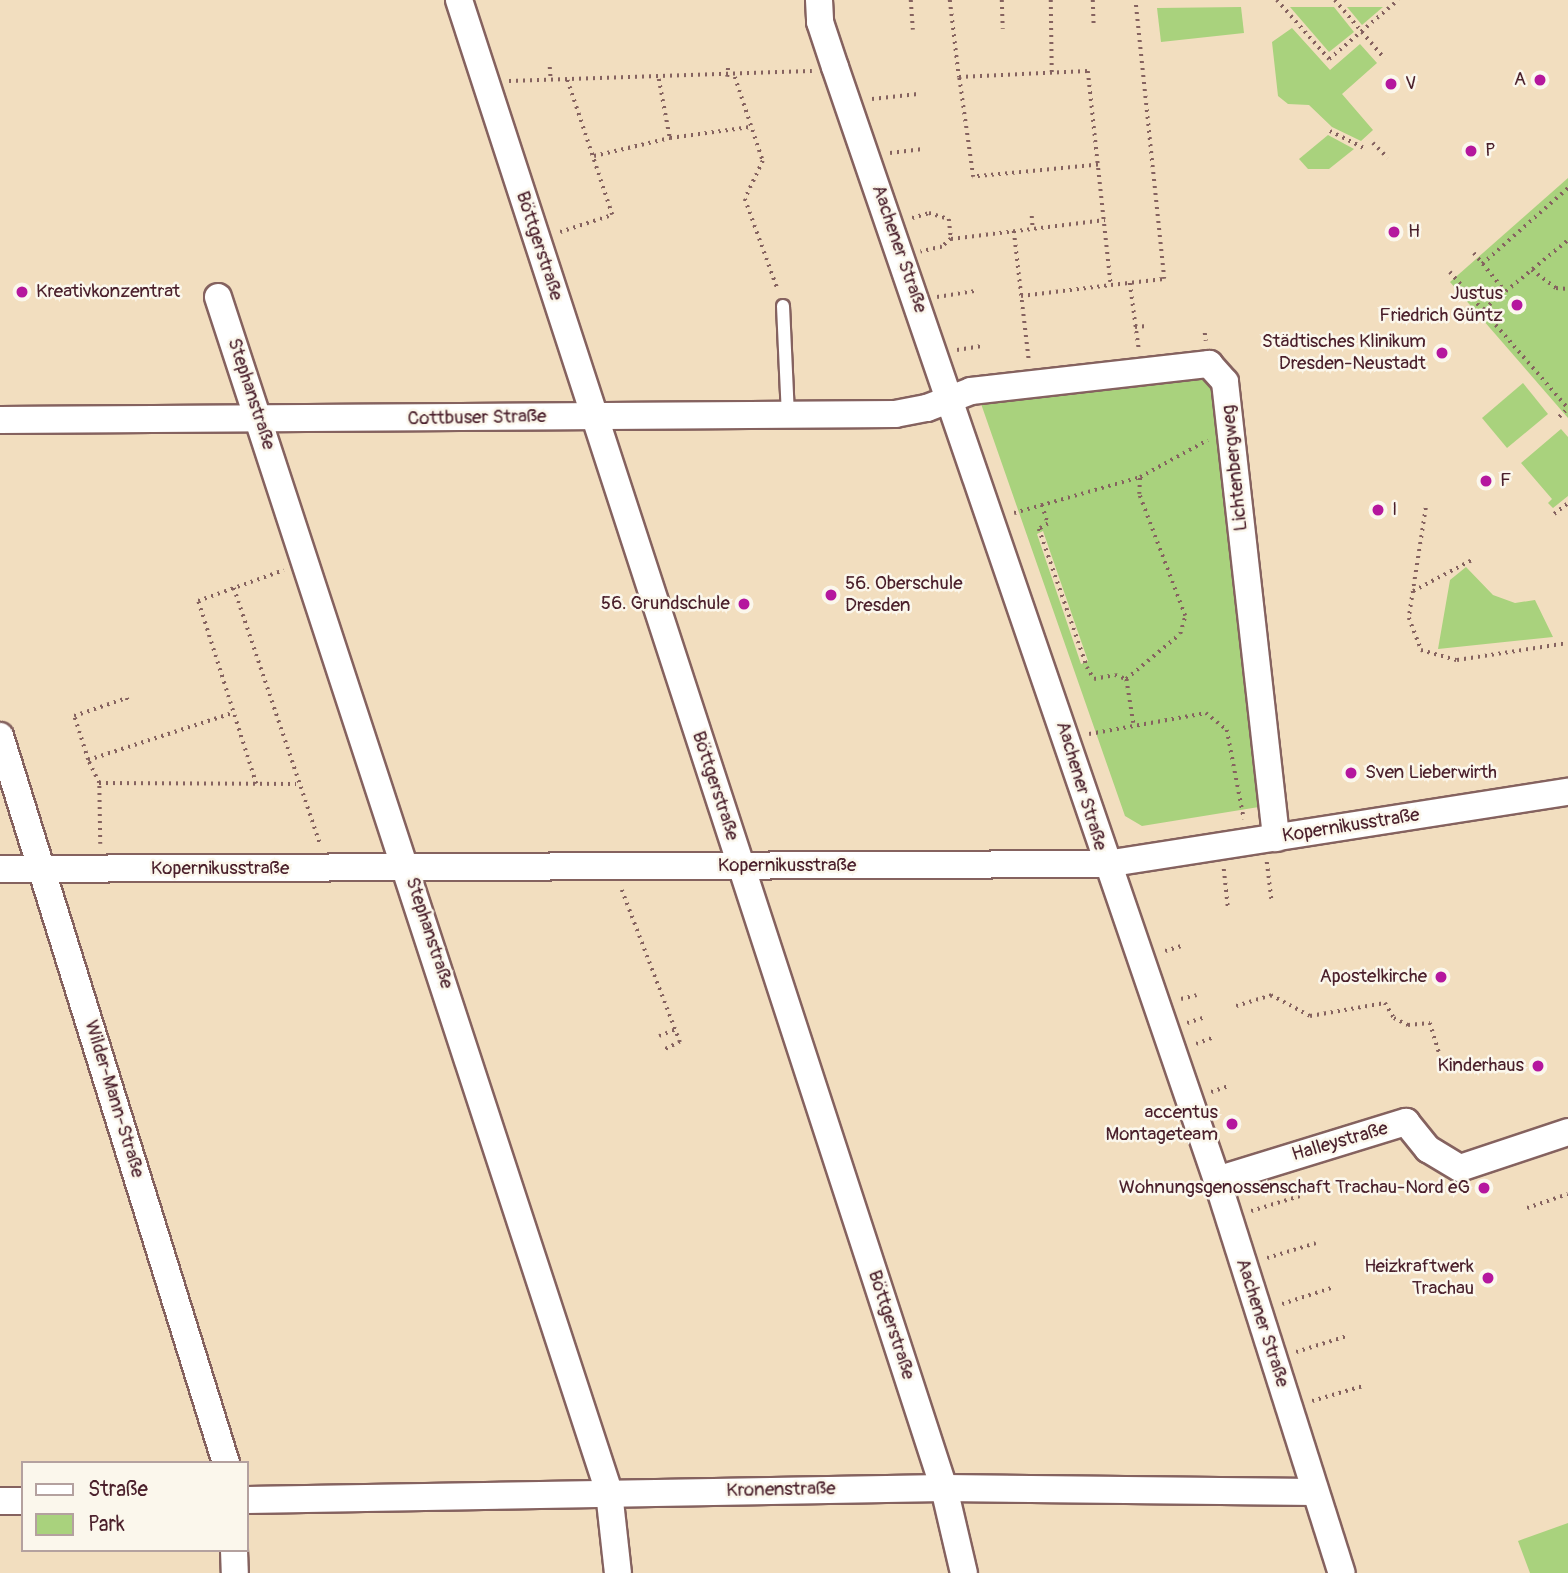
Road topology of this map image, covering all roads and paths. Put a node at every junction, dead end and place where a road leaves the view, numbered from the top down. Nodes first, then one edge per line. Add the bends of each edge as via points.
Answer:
1 (459, 0) edge
2 (819, 0) edge
3 (911, 0) edge
4 (950, 0) edge
5 (1002, 0) edge
6 (1051, 0) edge
7 (1093, 0) edge
8 (1135, 0) edge
9 (1277, 0) edge
10 (1335, 0) edge
11 (1398, 0) edge
12 (1094, 27) dead end
13 (1003, 29) dead end
14 (913, 30) dead end
15 (1361, 33) junction
16 (1385, 59) dead end
17 (728, 66) dead end
18 (550, 67) dead end
19 (835, 67) junction
20 (609, 70) dead end
21 (673, 70) dead end
22 (1052, 74) junction
23 (727, 77) junction
24 (735, 77) junction
25 (959, 77) junction
26 (673, 78) junction
27 (610, 79) junction
28 (659, 79) junction
29 (551, 80) junction
30 (567, 80) junction
31 (1142, 80) junction
32 (1134, 81) dead end
33 (484, 82) junction
34 (918, 94) dead end
35 (846, 101) junction
36 (750, 127) junction
37 (585, 130) junction
38 (1330, 131) dead end
39 (578, 133) dead end
40 (670, 138) junction
41 (1373, 142) dead end
42 (1149, 145) junction
43 (1141, 147) dead end
44 (923, 149) dead end
45 (1366, 149) dead end
46 (866, 155) junction
47 (593, 156) junction
48 (1388, 158) dead end
49 (1098, 165) junction
50 (603, 184) junction
51 (595, 187) dead end
52 (1568, 188) edge
53 (1157, 210) junction
54 (1148, 211) dead end
55 (1032, 216) dead end
56 (1105, 220) junction
57 (891, 224) junction
58 (1034, 229) junction
59 (1014, 231) junction
60 (951, 239) junction
61 (538, 240) junction
62 (1568, 240) edge
63 (1474, 253) dead end
64 (902, 257) junction
65 (1482, 264) junction
66 (1532, 270) junction
67 (1450, 272) dead end
68 (1130, 283) junction
69 (1111, 285) junction
70 (1568, 289) edge
71 (976, 291) dead end
72 (1505, 291) junction
73 (1021, 296) junction
74 (218, 297) dead end
75 (917, 299) junction
76 (783, 306) joint
77 (1483, 310) junction
78 (1473, 318) dead end
79 (1147, 326) dead end
80 (1135, 327) junction
81 (1142, 371) junction
82 (1031, 383) junction
83 (951, 398) junction
84 (1568, 408) edge
85 (788, 415) junction
86 (595, 417) junction
87 (1559, 417) dead end
88 (0, 420) edge
89 (260, 421) junction
90 (1231, 432) junction
91 (1140, 477) junction
92 (1568, 503) edge
93 (1042, 505) junction
94 (1426, 508) dead end
95 (1014, 513) dead end
96 (1554, 514) dead end
97 (1472, 560) dead end
98 (306, 563) junction
99 (234, 588) junction
100 (1413, 591) junction
101 (1568, 643) edge
102 (1126, 679) junction
103 (128, 704) dead end
104 (233, 713) junction
105 (1133, 723) junction
106 (0, 736) edge
107 (1068, 738) junction
108 (88, 760) junction
109 (99, 783) junction
110 (257, 784) junction
111 (296, 784) junction
112 (1568, 792) edge
113 (1263, 840) junction
114 (1221, 846) junction
115 (1106, 863) junction
116 (741, 866) junction
117 (617, 867) junction
118 (0, 869) edge
119 (43, 869) junction
120 (103, 869) junction
121 (327, 869) junction
122 (408, 869) junction
123 (1272, 901) dead end
124 (1228, 908) dead end
125 (1181, 946) dead end
126 (1163, 952) dead end
127 (1197, 995) dead end
128 (1179, 1000) dead end
129 (1236, 1006) dead end
130 (676, 1029) junction
131 (659, 1036) dead end
132 (1212, 1038) dead end
133 (1194, 1045) dead end
134 (664, 1050) dead end
135 (1440, 1055) dead end
136 (1228, 1086) dead end
137 (1209, 1092) dead end
138 (1568, 1132) edge
139 (1217, 1180) junction
140 (1568, 1195) edge
141 (1300, 1196) dead end
142 (1527, 1208) dead end
143 (1249, 1212) dead end
144 (1316, 1243) dead end
145 (1265, 1258) dead end
146 (1331, 1288) dead end
147 (1280, 1304) dead end
148 (1347, 1336) dead end
149 (1296, 1352) dead end
150 (1363, 1386) dead end
151 (1312, 1401) dead end
152 (225, 1461) edge
153 (944, 1488) junction
154 (608, 1492) junction
155 (1315, 1492) junction
156 (248, 1500) edge
157 (21, 1501) edge
158 (0, 1502) edge
159 (234, 1552) edge
160 (235, 1573) edge
161 (618, 1573) edge
162 (964, 1573) edge
163 (1342, 1573) edge

1 - 33 street, Böttgerstraße
2 - 19 street, Aachener Straße via 820,22
3 - 14 path
4 - 25 path
5 - 13 path
6 - 22 path
7 - 12 path
8 - 31 path
9 - 15 path via 1329,59
10 - 15 path
11 - 15 path
15 - 16 path
17 - 23 path
18 - 29 path
19 - 24 path
19 - 35 street, Aachener Straße
20 - 27 path
21 - 26 path
22 - 25 path
22 - 49 path via 1088,71
23 - 24 path
23 - 26 path
24 - 36 path
25 - 49 path via 973,177
26 - 28 path
27 - 28 path
27 - 30 path
28 - 40 path
29 - 30 path
29 - 33 path
30 - 37 path
31 - 32 path
31 - 42 path
33 - 61 street, Böttgerstraße
34 - 35 path
35 - 46 street, Aachener Straße
36 - 40 path
36 - 76 path via 763,161 745,199
37 - 39 path
37 - 47 path
38 - 45 path
40 - 47 path
41 - 48 path
42 - 43 path
42 - 53 path
44 - 46 path
46 - 57 street, Aachener Straße
47 - 50 path
49 - 56 path
50 - 51 path
50 - 61 path via 612,215
52 - 65 path
53 - 54 path
53 - 68 path via 1164,279
55 - 58 path
56 - 58 path
56 - 69 path
57 - 60 path via 929,212 943,213 949,219
57 - 64 street, Aachener Straße
58 - 59 path
59 - 60 path
59 - 73 path
60 - 64 path via 942,247
61 - 86 street, Böttgerstraße
62 - 66 path
63 - 65 path
64 - 75 street, Aachener Straße
65 - 72 path
66 - 70 path via 1556,288
66 - 72 path
67 - 77 path
68 - 69 path
68 - 80 path
69 - 73 path
71 - 75 path
72 - 77 path
73 - 82 path
74 - 89 street, Stephanstraße
75 - 83 street, Aachener Straße
76 - 85 lane
77 - 78 path
77 - 84 path
79 - 80 path
80 - 81 path
81 - 82 street, Lichtenbergweg
81 - 90 street, Lichtenbergweg via 1209,364 1225,382
82 - 83 street, Lichtenbergweg
83 - 85 street, Cottbuser Straße via 895,414
83 - 107 street, Aachener Straße
84 - 87 path
85 - 86 street, Cottbuser Straße
86 - 89 street, Cottbuser Straße
86 - 116 street, Böttgerstraße
88 - 89 street, Cottbuser Straße
89 - 98 street, Stephanstraße
90 - 91 path
90 - 113 street, Lichtenbergweg
91 - 93 path
91 - 102 path via 1139,494 1185,616 1180,634
92 - 96 path
93 - 95 path
93 - 102 path via 1048,524 1039,529 1083,659 1094,679 1115,675
94 - 100 path
97 - 100 path
98 - 99 path
98 - 122 street, Stephanstraße
99 - 104 path via 198,601
99 - 111 path
100 - 101 path via 1409,618 1420,650 1457,660
102 - 105 path
103 - 108 path via 127,698 74,716
104 - 108 path
104 - 110 path
105 - 107 path
105 - 113 path via 1206,713 1227,730
106 - 119 street, Wilder-Mann-Straße
107 - 115 street, Aachener Straße
108 - 109 path
109 - 110 path
109 - 120 path
110 - 111 path
111 - 121 path via 309,803
112 - 113 street, Kopernikusstraße
113 - 114 street, Kopernikusstraße
113 - 123 path
114 - 115 street, Kopernikusstraße
114 - 124 path
115 - 116 street, Kopernikusstraße
115 - 139 street, Aachener Straße
116 - 117 street, Kopernikusstraße
116 - 153 street, Böttgerstraße
117 - 122 street, Kopernikusstraße
117 - 130 path via 623,895 645,940
118 - 119 street, Kopernikusstraße
119 - 120 street, Kopernikusstraße
119 - 152 street, Wilder-Mann-Straße
120 - 121 street, Kopernikusstraße
121 - 122 street, Kopernikusstraße
122 - 154 street, Stephanstraße
125 - 126 path
127 - 128 path
129 - 135 path via 1271,995 1310,1016 1385,1003 1394,1017 1408,1024 1430,1023
130 - 131 path
130 - 134 path via 680,1042
132 - 133 path
136 - 137 path
138 - 139 street, Halleystraße via 1460,1168 1429,1149 1406,1122
139 - 155 street, Aachener Straße
140 - 142 path
141 - 143 path
144 - 145 path
146 - 147 path
148 - 149 path
150 - 151 path
153 - 154 street, Kronenstraße
153 - 155 street, Kronenstraße
153 - 162 street, Böttgerstraße
154 - 156 street, Kronenstraße
154 - 161 street, Stephanstraße
155 - 163 street, Aachener Straße
157 - 158 street
159 - 160 street

